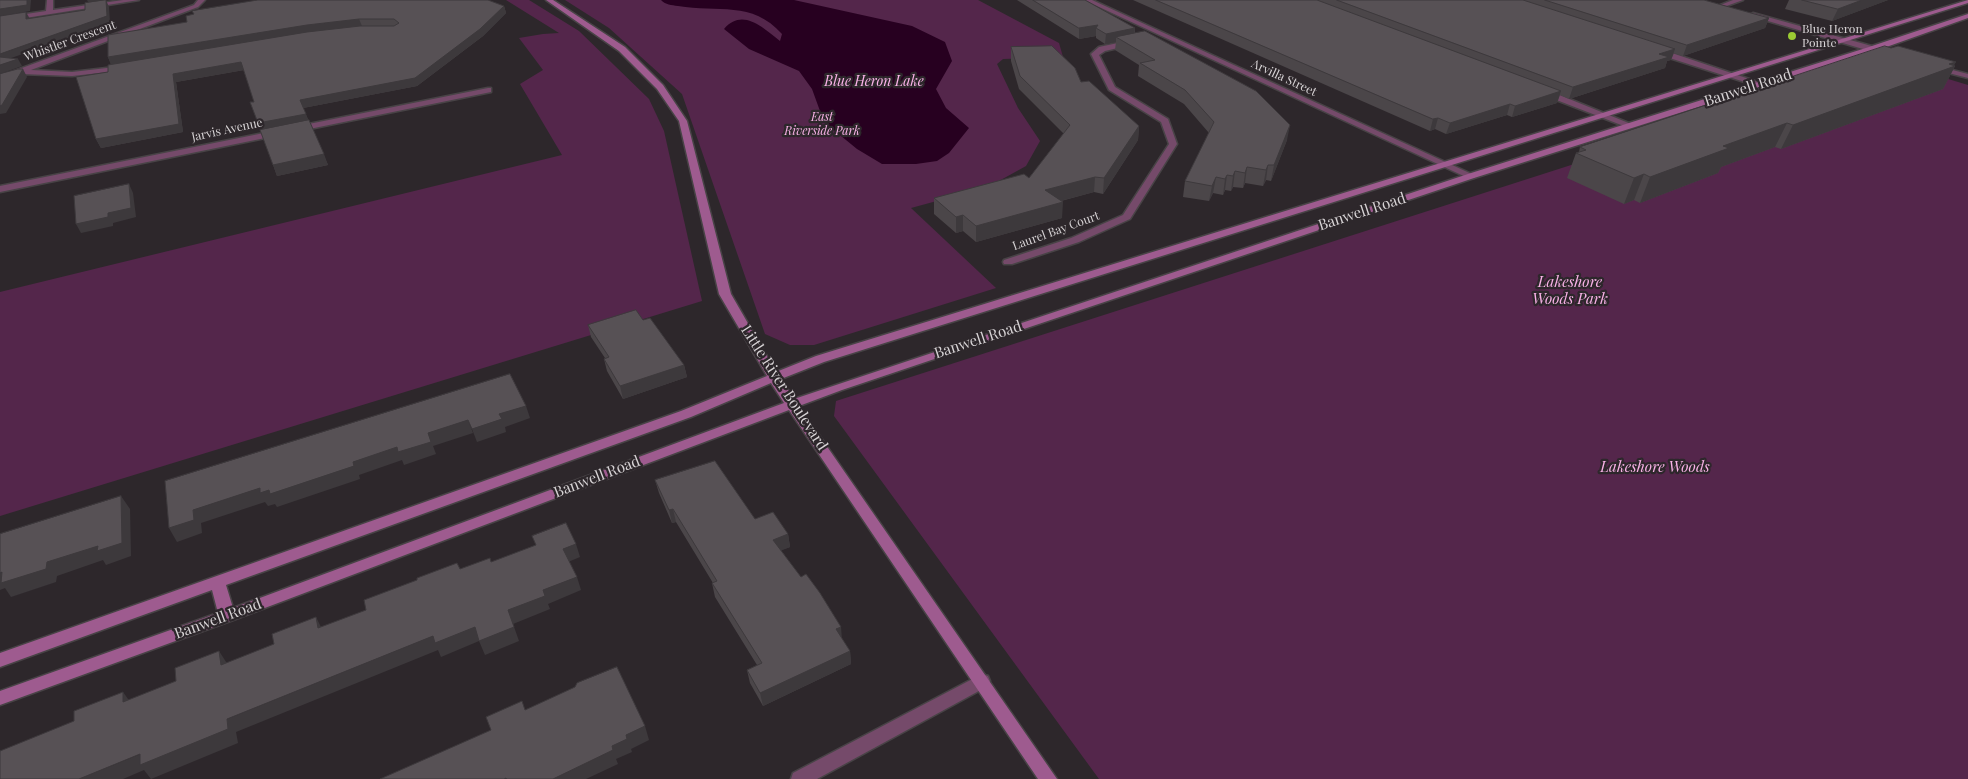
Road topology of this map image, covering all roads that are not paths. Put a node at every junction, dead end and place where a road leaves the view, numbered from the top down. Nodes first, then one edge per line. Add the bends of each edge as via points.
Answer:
1 (50, 0) edge
2 (136, 0) edge
3 (202, 0) edge
4 (549, 0) edge
5 (1087, 0) edge
6 (1740, 0) edge
7 (1968, 1) edge
8 (1740, 11) edge
9 (49, 13) junction
10 (1750, 14) edge
11 (1968, 16) edge
12 (0, 20) edge
13 (1164, 35) junction
14 (1844, 41) junction
15 (1650, 48) edge
16 (1872, 49) junction
17 (1891, 54) edge
18 (1925, 64) edge
19 (137, 66) edge
20 (20, 71) junction
21 (1731, 74) junction
22 (1968, 76) edge
23 (0, 79) edge
24 (1760, 84) junction
25 (1535, 89) edge
26 (488, 90) dead end
27 (1602, 114) junction
28 (1632, 126) junction
29 (1444, 164) junction
30 (1471, 176) junction
31 (0, 189) edge
32 (1008, 262) dead end
33 (774, 377) junction
34 (792, 404) junction
35 (218, 583) junction
36 (226, 616) junction
37 (0, 660) edge
38 (982, 681) junction
39 (0, 698) edge
40 (800, 779) edge
41 (1048, 779) edge

1 - 9 street
2 - 9 street
3 - 20 street, Whistler Crescent via 196,6
4 - 33 main road, Little River Boulevard via 622,49 660,87 683,122 725,294
5 - 13 street, Arvilla Street
6 - 8 street via 1718,5
7 - 14 main road, Banwell Road
9 - 12 street
10 - 14 street
11 - 16 main road, Banwell Road
13 - 29 street, Arvilla Street
13 - 32 street, Laurel Bay Court via 1102,49 1094,54 1112,88 1165,121 1173,144 1127,217 1075,240
14 - 16 street
14 - 21 main road, Banwell Road
15 - 21 street
16 - 17 street
16 - 24 main road, Banwell Road
18 - 22 street
19 - 20 street via 75,75 39,75
20 - 23 street, Whistler Crescent
21 - 24 street
21 - 27 main road, Banwell Road
24 - 28 main road, Banwell Road
25 - 27 street
26 - 31 street, Jarvis Avenue
27 - 28 street
27 - 29 main road, Banwell Road
28 - 30 main road, Banwell Road
29 - 30 street, Arvilla Street
29 - 33 main road, Banwell Road
30 - 34 main road, Banwell Road
33 - 34 main road, Little River Boulevard
33 - 35 main road, Banwell Road via 677,417
34 - 36 main road, Banwell Road
34 - 38 main road, Little River Boulevard
35 - 36 main road
35 - 37 main road, Banwell Road
36 - 39 main road, Banwell Road
38 - 40 street
38 - 41 main road, Little River Boulevard

